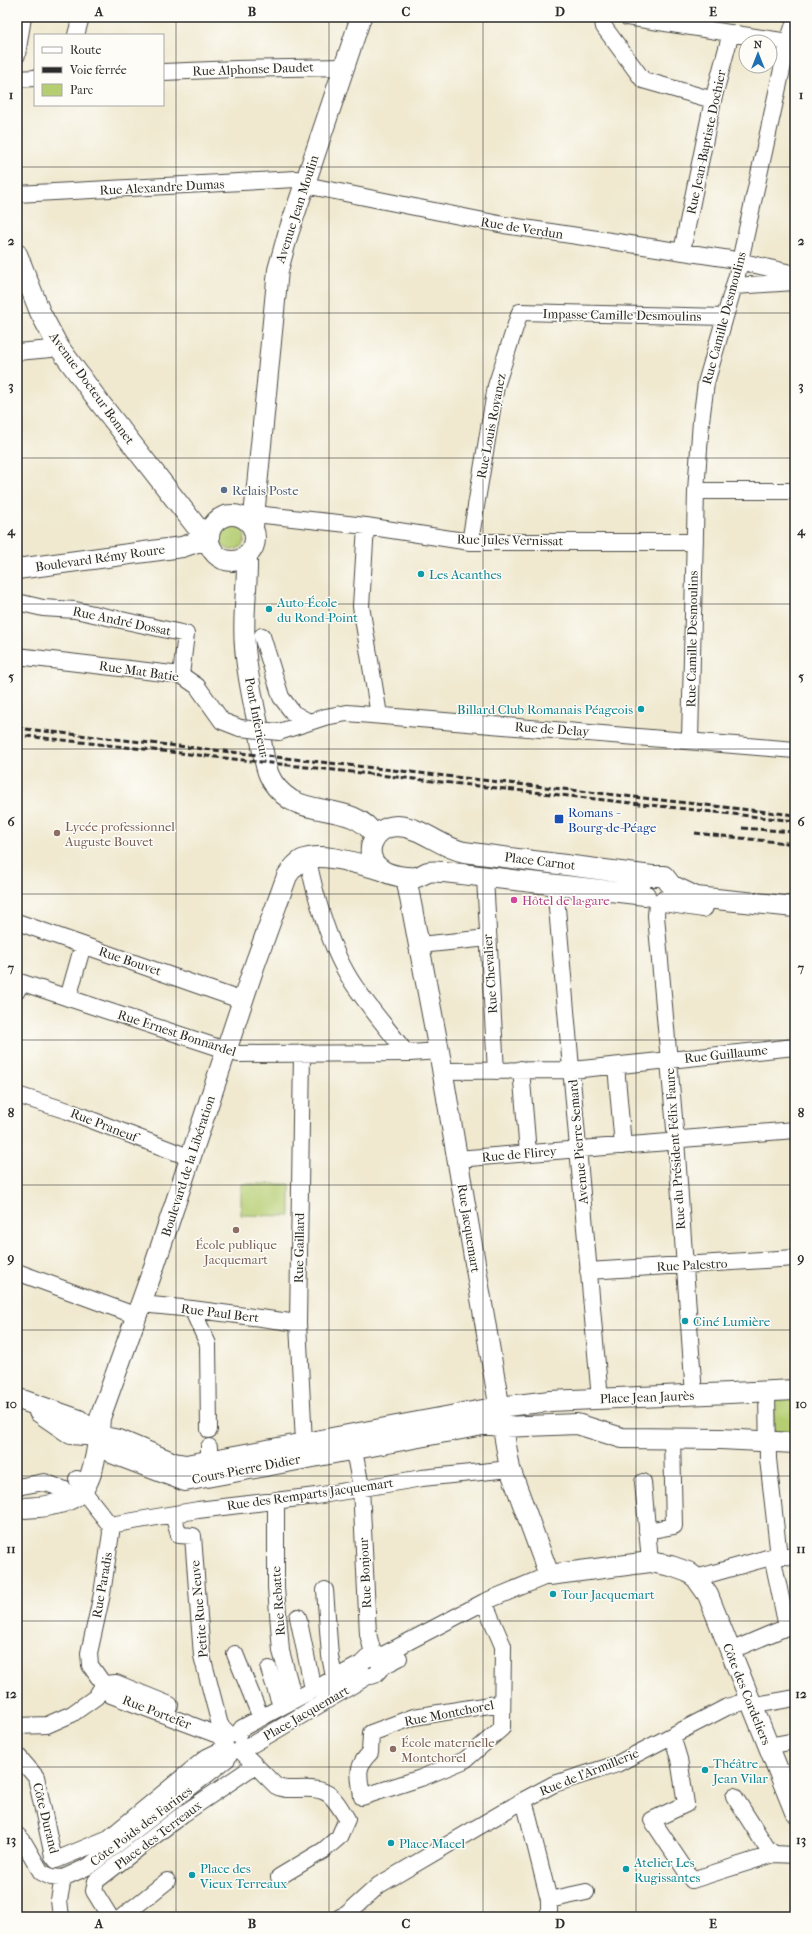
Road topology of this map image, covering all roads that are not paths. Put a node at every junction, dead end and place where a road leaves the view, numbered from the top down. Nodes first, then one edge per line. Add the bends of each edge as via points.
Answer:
1 (23, 17) edge
2 (81, 17) edge
3 (361, 17) edge
4 (602, 17) edge
5 (628, 17) edge
6 (795, 21) edge
7 (731, 33) junction
8 (76, 34) edge
9 (788, 42) junction
10 (17, 55) edge
11 (344, 67) junction
12 (789, 67) edge
13 (164, 72) edge
14 (34, 78) edge
15 (17, 79) edge
16 (713, 100) junction
17 (305, 183) junction
18 (17, 194) edge
19 (682, 251) junction
20 (17, 254) edge
21 (740, 261) junction
22 (795, 274) edge
23 (795, 282) edge
24 (734, 286) junction
25 (520, 312) joint
26 (725, 317) junction
27 (58, 346) junction
28 (17, 352) edge
29 (696, 491) junction
30 (795, 491) edge
31 (185, 512) junction
32 (251, 515) junction
33 (366, 526) junction
34 (470, 542) junction
35 (695, 542) junction
36 (221, 544) junction
37 (177, 547) junction
38 (17, 569) edge
39 (17, 602) edge
40 (262, 636) dead end
41 (17, 656) edge
42 (181, 675) junction
43 (380, 715) junction
44 (309, 722) junction
45 (690, 740) junction
46 (795, 750) edge
47 (378, 837) junction
48 (431, 839) junction
49 (308, 859) junction
50 (337, 859) junction
51 (382, 870) junction
52 (428, 872) junction
53 (406, 877) junction
54 (485, 878) junction
55 (555, 885) junction
56 (659, 890) junction
57 (795, 907) edge
58 (795, 915) edge
59 (17, 922) edge
60 (488, 938) junction
61 (83, 945) junction
62 (420, 945) junction
63 (18, 987) edge
64 (68, 998) junction
65 (243, 1001) junction
66 (795, 1047) edge
67 (226, 1051) junction
68 (439, 1051) junction
69 (302, 1053) junction
70 (410, 1053) junction
71 (668, 1061) junction
72 (616, 1066) junction
73 (521, 1069) junction
74 (572, 1070) junction
75 (496, 1071) junction
76 (442, 1072) junction
77 (17, 1095) edge
78 (795, 1130) edge
79 (676, 1140) junction
80 (623, 1146) junction
81 (578, 1149) junction
82 (528, 1153) junction
83 (191, 1158) junction
84 (457, 1159) junction
85 (795, 1258) edge
86 (684, 1266) junction
87 (588, 1271) junction
88 (17, 1272) edge
89 (192, 1309) junction
90 (139, 1310) junction
91 (298, 1323) junction
92 (795, 1390) edge
93 (767, 1391) junction
94 (694, 1395) junction
95 (20, 1398) edge
96 (600, 1399) junction
97 (499, 1407) junction
98 (502, 1427) junction
99 (208, 1430) dead end
100 (99, 1436) junction
101 (672, 1438) junction
102 (304, 1443) junction
103 (795, 1443) edge
104 (351, 1449) junction
105 (768, 1450) junction
106 (510, 1469) junction
107 (643, 1482) dead end
108 (75, 1486) junction
109 (17, 1487) edge
110 (361, 1487) junction
111 (276, 1500) junction
112 (22, 1508) edge
113 (173, 1515) junction
114 (110, 1525) junction
115 (647, 1531) junction
116 (778, 1555) junction
117 (795, 1556) edge
118 (650, 1562) junction
119 (549, 1575) junction
120 (696, 1578) junction
121 (325, 1590) dead end
122 (484, 1602) junction
123 (298, 1617) dead end
124 (730, 1651) junction
125 (235, 1654) dead end
126 (372, 1665) junction
127 (269, 1669) dead end
128 (334, 1677) junction
129 (104, 1684) junction
130 (313, 1689) junction
131 (795, 1698) edge
132 (750, 1700) junction
133 (288, 1703) junction
134 (502, 1703) junction
135 (261, 1718) junction
136 (17, 1726) edge
137 (672, 1736) junction
138 (230, 1741) junction
139 (795, 1741) edge
140 (768, 1746) junction
141 (17, 1755) edge
142 (254, 1766) junction
143 (734, 1796) dead end
144 (525, 1802) junction
145 (795, 1812) edge
146 (17, 1835) edge
147 (774, 1854) junction
148 (795, 1855) edge
149 (279, 1877) dead end
150 (63, 1878) junction
151 (167, 1881) dead end
152 (586, 1892) dead end
153 (549, 1900) junction
154 (61, 1917) edge
155 (110, 1917) edge
156 (122, 1917) edge
157 (340, 1917) edge
158 (549, 1917) edge

1 - 10 street
2 - 8 street
3 - 11 main road, Avenue Jean Moulin
4 - 16 street via 604,27 643,80
5 - 7 street
6 - 9 street, Rue Camille Desmoulins
7 - 9 street
7 - 16 street, Rue Jean-Baptiste Dochier
9 - 12 street, Rue Camille Desmoulins
11 - 13 street, Rue Alphonse Daudet
11 - 17 main road, Avenue Jean Moulin
12 - 21 street, Rue Camille Desmoulins
14 - 15 street
16 - 19 street, Rue Jean-Baptiste Dochier
17 - 18 street, Rue Alexandre Dumas via 296,179
17 - 19 street, Rue de Verdun via 504,226
17 - 32 main road, Avenue Jean Moulin via 277,278
19 - 21 street, Rue de Verdun
20 - 27 main road, Avenue Docteur Bonnet via 40,312
21 - 22 street, Rue de Verdun
21 - 24 street, Rue Camille Desmoulins
23 - 24 street
24 - 26 street, Rue Camille Desmoulins
25 - 26 street, Impasse Camille Desmoulins
25 - 34 street, Rue Louis Royanez via 496,386
26 - 29 street, Rue Camille Desmoulins via 706,383
27 - 28 street
27 - 31 main road, Avenue Docteur Bonnet
29 - 30 street
29 - 35 street, Rue Camille Desmoulins
31 - 36 main road via 198,519
31 - 37 main road via 183,530
32 - 33 street, Rue Jules Vernissat
32 - 36 main road via 228,515
32 - 36 main road, Avenue Jean Moulin via 255,542
33 - 34 street, Rue Jules Vernissat
33 - 43 street via 361,606
34 - 35 street, Rue Jules Vernissat
35 - 45 street, Rue Camille Desmoulins
36 - 37 main road, Boulevard Rémy Roure
36 - 47 main road, Pont Inferieur via 248,569 244,598 244,646 252,698 269,775 282,793 301,804 376,815
37 - 38 main road, Boulevard Rémy Roure
39 - 42 street, Rue André Dossat via 43,608 75,610 186,634
40 - 44 street via 282,697 293,713
41 - 42 street, Rue Mat Batie
42 - 44 street, Rue Mat Batie, bridge via 197,686 222,721 240,728 279,732
43 - 44 street, Rue de Delay via 346,713
43 - 45 street, Rue de Delay
45 - 46 street, Rue de Delay
47 - 48 main road, Place Carnot via 415,829
47 - 50 main road
47 - 51 main road via 371,856
48 - 52 main road via 436,856
48 - 56 main road, Place Carnot via 453,850
49 - 50 main road
49 - 65 main road, Boulevard de la Libération via 295,865 287,876
49 - 70 street via 321,913 343,966 354,985 403,1049
50 - 51 main road, Place Carnot
51 - 53 main road, Place Carnot
52 - 53 main road, Place Carnot via 419,877
52 - 54 main road, Place Carnot
53 - 62 main road, Rue Jacquemart
54 - 55 main road, Place Carnot
54 - 60 street, Rue Chevalier
55 - 56 main road, Place Carnot
55 - 74 street, Avenue Pierre Semard
56 - 57 main road via 696,897
56 - 58 main road
56 - 71 street, Rue du Président Félix Faure via 656,916
59 - 61 street, Rue Bouvet
60 - 62 street
60 - 75 street, Rue Chevalier
61 - 64 street
61 - 65 street, Rue Bouvet
62 - 68 main road, Rue Jacquemart
63 - 64 street, Rue Ernest Bonnardel
64 - 67 street, Rue Ernest Bonnardel
65 - 67 main road, Boulevard de la Libération
66 - 71 street, Rue Guillaume
67 - 69 street, Rue Ernest Bonnardel via 238,1054
67 - 83 main road, Boulevard de la Libération
68 - 70 street, Rue Ernest Bonnardel
68 - 76 main road, Rue Jacquemart
69 - 70 street, Rue Ernest Bonnardel
69 - 91 street, Rue Gaillard
71 - 72 street, Rue Guillaume
71 - 79 street, Rue du Président Félix Faure
72 - 74 street, Rue Guillaume
72 - 80 street
73 - 74 street, Rue Guillaume
73 - 75 street, Rue Guillaume
73 - 82 street
74 - 81 street, Avenue Pierre Semard
75 - 76 street, Rue Guillaume
76 - 84 main road, Rue Jacquemart
77 - 83 street, Rue Praneuf via 68,1111
78 - 79 street, Rue de Flirey
79 - 80 street, Rue de Flirey
79 - 86 street, Rue du Président Félix Faure
80 - 81 street, Rue de Flirey
81 - 82 street, Rue de Flirey
81 - 87 street, Avenue Pierre Semard
82 - 84 street, Rue de Flirey
83 - 90 main road, Boulevard de la Libération
84 - 97 main road, Rue Jacquemart
85 - 86 street, Rue Palestro
86 - 87 street, Rue Palestro
86 - 94 street, Rue du Président Félix Faure
87 - 96 street, Avenue Pierre Semard
88 - 90 street, Rue Paul Bert
89 - 90 street, Rue Paul Bert
89 - 91 street, Rue Paul Bert
89 - 99 street via 208,1344
90 - 100 main road, Boulevard de la Libération via 100,1418
91 - 102 street, Rue Gaillard
92 - 93 main road, Place Jean Jaurès
93 - 94 main road, Place Jean Jaurès
93 - 105 street
94 - 96 main road, Place Jean Jaurès
95 - 100 main road via 79,1420
96 - 97 main road, Place Jean Jaurès
97 - 98 main road, Rue Jacquemart
97 - 102 main road, Cours Pierre Didier
98 - 101 main road via 577,1424 622,1438
98 - 104 main road, Cours Pierre Didier via 488,1424
98 - 106 main road, Rue Jacquemart
100 - 102 main road, Cours Pierre Didier via 119,1440 174,1463 186,1465 209,1454
100 - 104 main road, Cours Pierre Didier via 114,1454 185,1481
100 - 108 main road
101 - 105 main road
101 - 115 street via 674,1526
103 - 105 main road
104 - 110 street, Rue Bonjour
105 - 116 street
106 - 110 street, Rue des Remparts Jacquemart
106 - 119 main road, Rue Jacquemart
107 - 115 street
108 - 109 street via 44,1482
108 - 112 main road
108 - 114 street
110 - 111 street, Rue des Remparts Jacquemart via 316,1496
110 - 126 street, Rue Bonjour via 368,1634
111 - 113 street, Rue des Remparts Jacquemart
111 - 133 street, Rue Rebatte via 276,1588
113 - 114 street, Rue des Remparts Jacquemart
113 - 138 street, Petite Rue Neuve via 179,1535 193,1536 202,1656
114 - 129 street, Rue Paradis via 102,1594 89,1653 90,1665
115 - 118 street
116 - 117 street
116 - 120 street
116 - 124 street via 774,1565 787,1627
118 - 119 main road
118 - 120 main road via 680,1568
119 - 122 street, Place Jacquemart
120 - 124 main road, Côte des Cordeliers via 708,1595
121 - 128 street
122 - 126 street, Place Jacquemart via 479,1613
122 - 134 street via 502,1646
123 - 130 street
124 - 132 main road, Côte des Cordeliers
125 - 135 street
126 - 128 street, Place Jacquemart
126 - 138 street, Place Jacquemart via 253,1744
127 - 133 street
128 - 130 street, Place Jacquemart
129 - 136 street via 96,1697 72,1714 47,1725
129 - 138 street, Rue Portefer via 116,1683
130 - 133 street, Place Jacquemart
131 - 132 street via 756,1705
132 - 137 street, Rue de l'Armillerie via 726,1707
132 - 140 main road, Côte des Cordeliers
133 - 135 street, Place Jacquemart
134 - 134 street, Rue Montchorel via 414,1717 371,1733 370,1753 359,1768 362,1798 465,1760 502,1728
135 - 138 street, Place Jacquemart via 242,1728
137 - 144 street, Rue de l'Armillerie via 617,1764 554,1784
137 - 147 street via 679,1759 686,1804 652,1820 692,1880
138 - 141 street, Côte Durand via 109,1838 56,1860 36,1777
138 - 142 street
138 - 150 street, Côte Poids des Farines via 227,1759 90,1866
139 - 140 street
140 - 145 main road, Côte des Cordeliers
142 - 149 street via 283,1789 323,1790 334,1799 347,1819 339,1837 324,1850
142 - 155 street, Place des Terreaux via 183,1814 96,1882 94,1891
143 - 147 street via 767,1848
144 - 153 street
144 - 157 street, Rue de l'Armillerie via 380,1885 347,1914
146 - 150 street via 42,1872 51,1877
147 - 148 street
150 - 154 street via 59,1900
151 - 156 street
152 - 153 street
153 - 158 street

